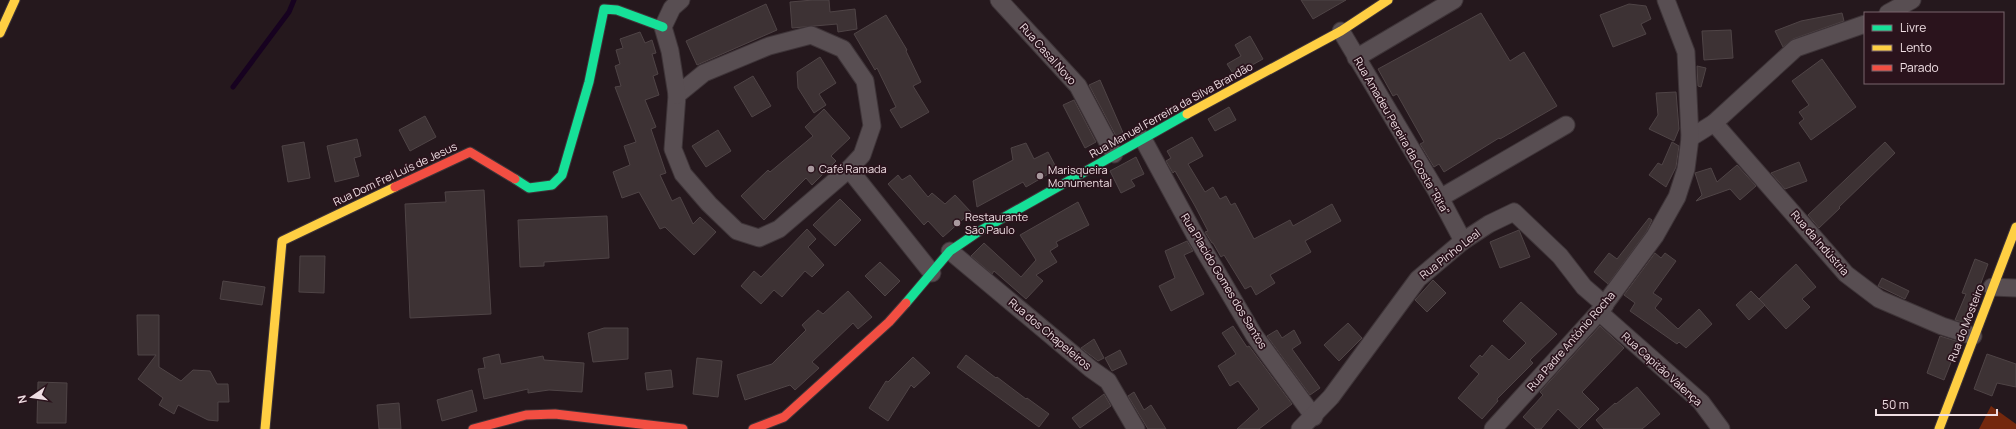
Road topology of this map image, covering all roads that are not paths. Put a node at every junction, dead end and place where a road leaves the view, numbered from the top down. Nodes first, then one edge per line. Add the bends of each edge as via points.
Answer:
1 (15, 0) edge
2 (681, 0) edge
3 (999, 0) edge
4 (1388, 0) edge
5 (1454, 0) edge
6 (1666, 0) edge
7 (1912, 0) edge
8 (1890, 12) edge
9 (1864, 24) edge
10 (663, 27) junction
11 (1341, 31) junction
12 (0, 33) edge
13 (1356, 58) junction
14 (677, 95) junction
15 (1714, 123) junction
16 (1566, 125) dead end
17 (1690, 138) junction
18 (1143, 139) junction
19 (1114, 154) junction
20 (849, 169) junction
21 (1440, 198) junction
22 (2016, 227) edge
23 (1463, 242) junction
24 (950, 251) junction
25 (932, 273) junction
26 (1992, 287) junction
27 (2016, 288) edge
28 (1602, 309) junction
29 (1973, 336) junction
30 (1314, 417) junction
31 (265, 429) edge
32 (472, 429) edge
33 (683, 429) edge
34 (753, 429) edge
35 (1136, 429) edge
36 (1300, 429) edge
37 (1493, 429) edge
38 (1722, 429) edge
39 (1939, 429) edge

1 - 12 main road
2 - 10 street via 672,8
3 - 19 street, Rua Casal Novo via 1078,86
4 - 11 main road, Rua Manuel Ferreira da Silva Brandão
5 - 13 street
6 - 17 street, Rua Padre António Rocha via 1686,52
7 - 8 street
9 - 15 street via 1796,48
10 - 14 street via 670,51
10 - 31 main road, Rua Dom Frei Luís de Jesus via 617,10 604,9 589,82 562,175 552,185 529,188 470,152 282,240
11 - 13 street, Rua Amadeu Pereira da Costa "Rita"
11 - 18 main road, Rua Manuel Ferreira da Silva Brandão
13 - 21 street, Rua Amadeu Pereira da Costa "Rita"
14 - 20 street via 673,149 683,174 737,231 758,238 779,229
14 - 20 street via 704,73 769,46 811,35 843,49 865,81 872,126 862,155
15 - 17 street
15 - 29 street, Rua da Indústria via 1846,274 1879,299 1942,326
16 - 21 street
17 - 28 street, Rua Padre António Rocha via 1686,169 1677,197 1655,236
18 - 19 main road, Rua Manuel Ferreira da Silva Brandão
18 - 30 street, Rua Placido Gomes dos Santos via 1254,336
19 - 24 main road, Rua Manuel Ferreira da Silva Brandão via 978,232
20 - 25 street
21 - 23 street, Rua Amadeu Pereira da Costa "Rita"
22 - 26 main road, Rua do Mosteiro
23 - 28 street, Rua Pinho Leal via 1489,224 1514,212 1560,256
23 - 30 street, Rua Pinho Leal via 1418,279
24 - 25 main road, Rua Manuel Ferreira da Silva Brandão
24 - 35 street, Rua dos Chapeleiros via 1090,369 1108,381
25 - 34 main road, Rua Manuel Ferreira da Silva Brandão via 889,322 784,417
26 - 27 street
26 - 29 main road, Rua do Mosteiro
28 - 37 street, Rua Padre António Rocha
28 - 38 street, Rua Capitão Valença via 1701,402
29 - 39 main road, Rua do Mosteiro
30 - 36 street, Rua Pinho Leal
32 - 33 main road via 526,415 555,414

